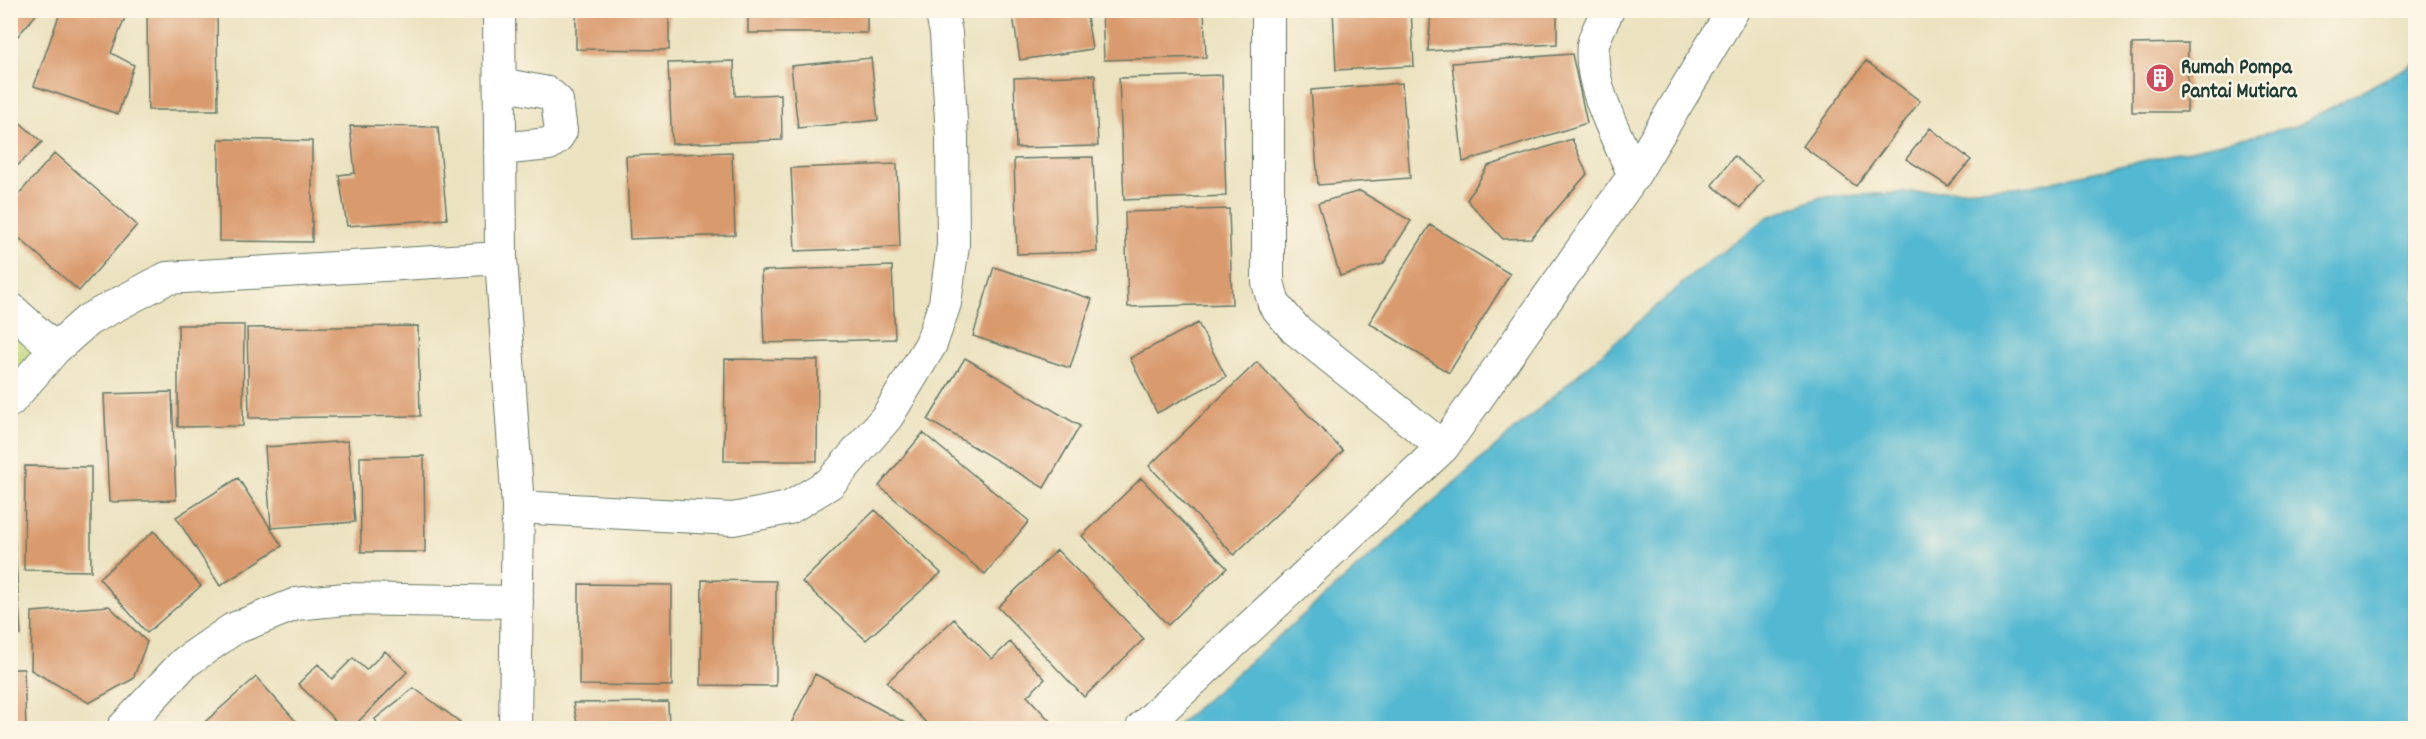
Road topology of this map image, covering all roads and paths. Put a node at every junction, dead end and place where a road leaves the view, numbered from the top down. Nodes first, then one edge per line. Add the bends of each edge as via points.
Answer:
1 (500, 10) edge
2 (941, 10) edge
3 (1268, 10) edge
4 (1608, 10) edge
5 (1732, 10) edge
6 (500, 84) junction
7 (500, 149) junction
8 (1634, 175) junction
9 (501, 258) junction
10 (10, 308) edge
11 (55, 349) junction
12 (10, 401) edge
13 (1443, 447) junction
14 (518, 507) junction
15 (517, 602) junction
16 (123, 729) edge
17 (516, 729) edge
18 (1142, 729) edge

1 - 6 street
2 - 14 street via 952,137 951,257 945,303 930,344 886,417 830,483 789,508 733,519
3 - 13 street via 1268,282 1274,304 1295,329
4 - 8 street via 1593,45 1595,78
5 - 8 street
6 - 7 street
6 - 7 street via 548,93 557,100 561,131 549,144
7 - 9 street
8 - 13 street
9 - 11 street via 167,278 88,320
9 - 14 street
10 - 11 street
11 - 12 street
13 - 18 street
14 - 15 street
15 - 16 street via 345,599 296,604 233,629 184,663
15 - 17 street

